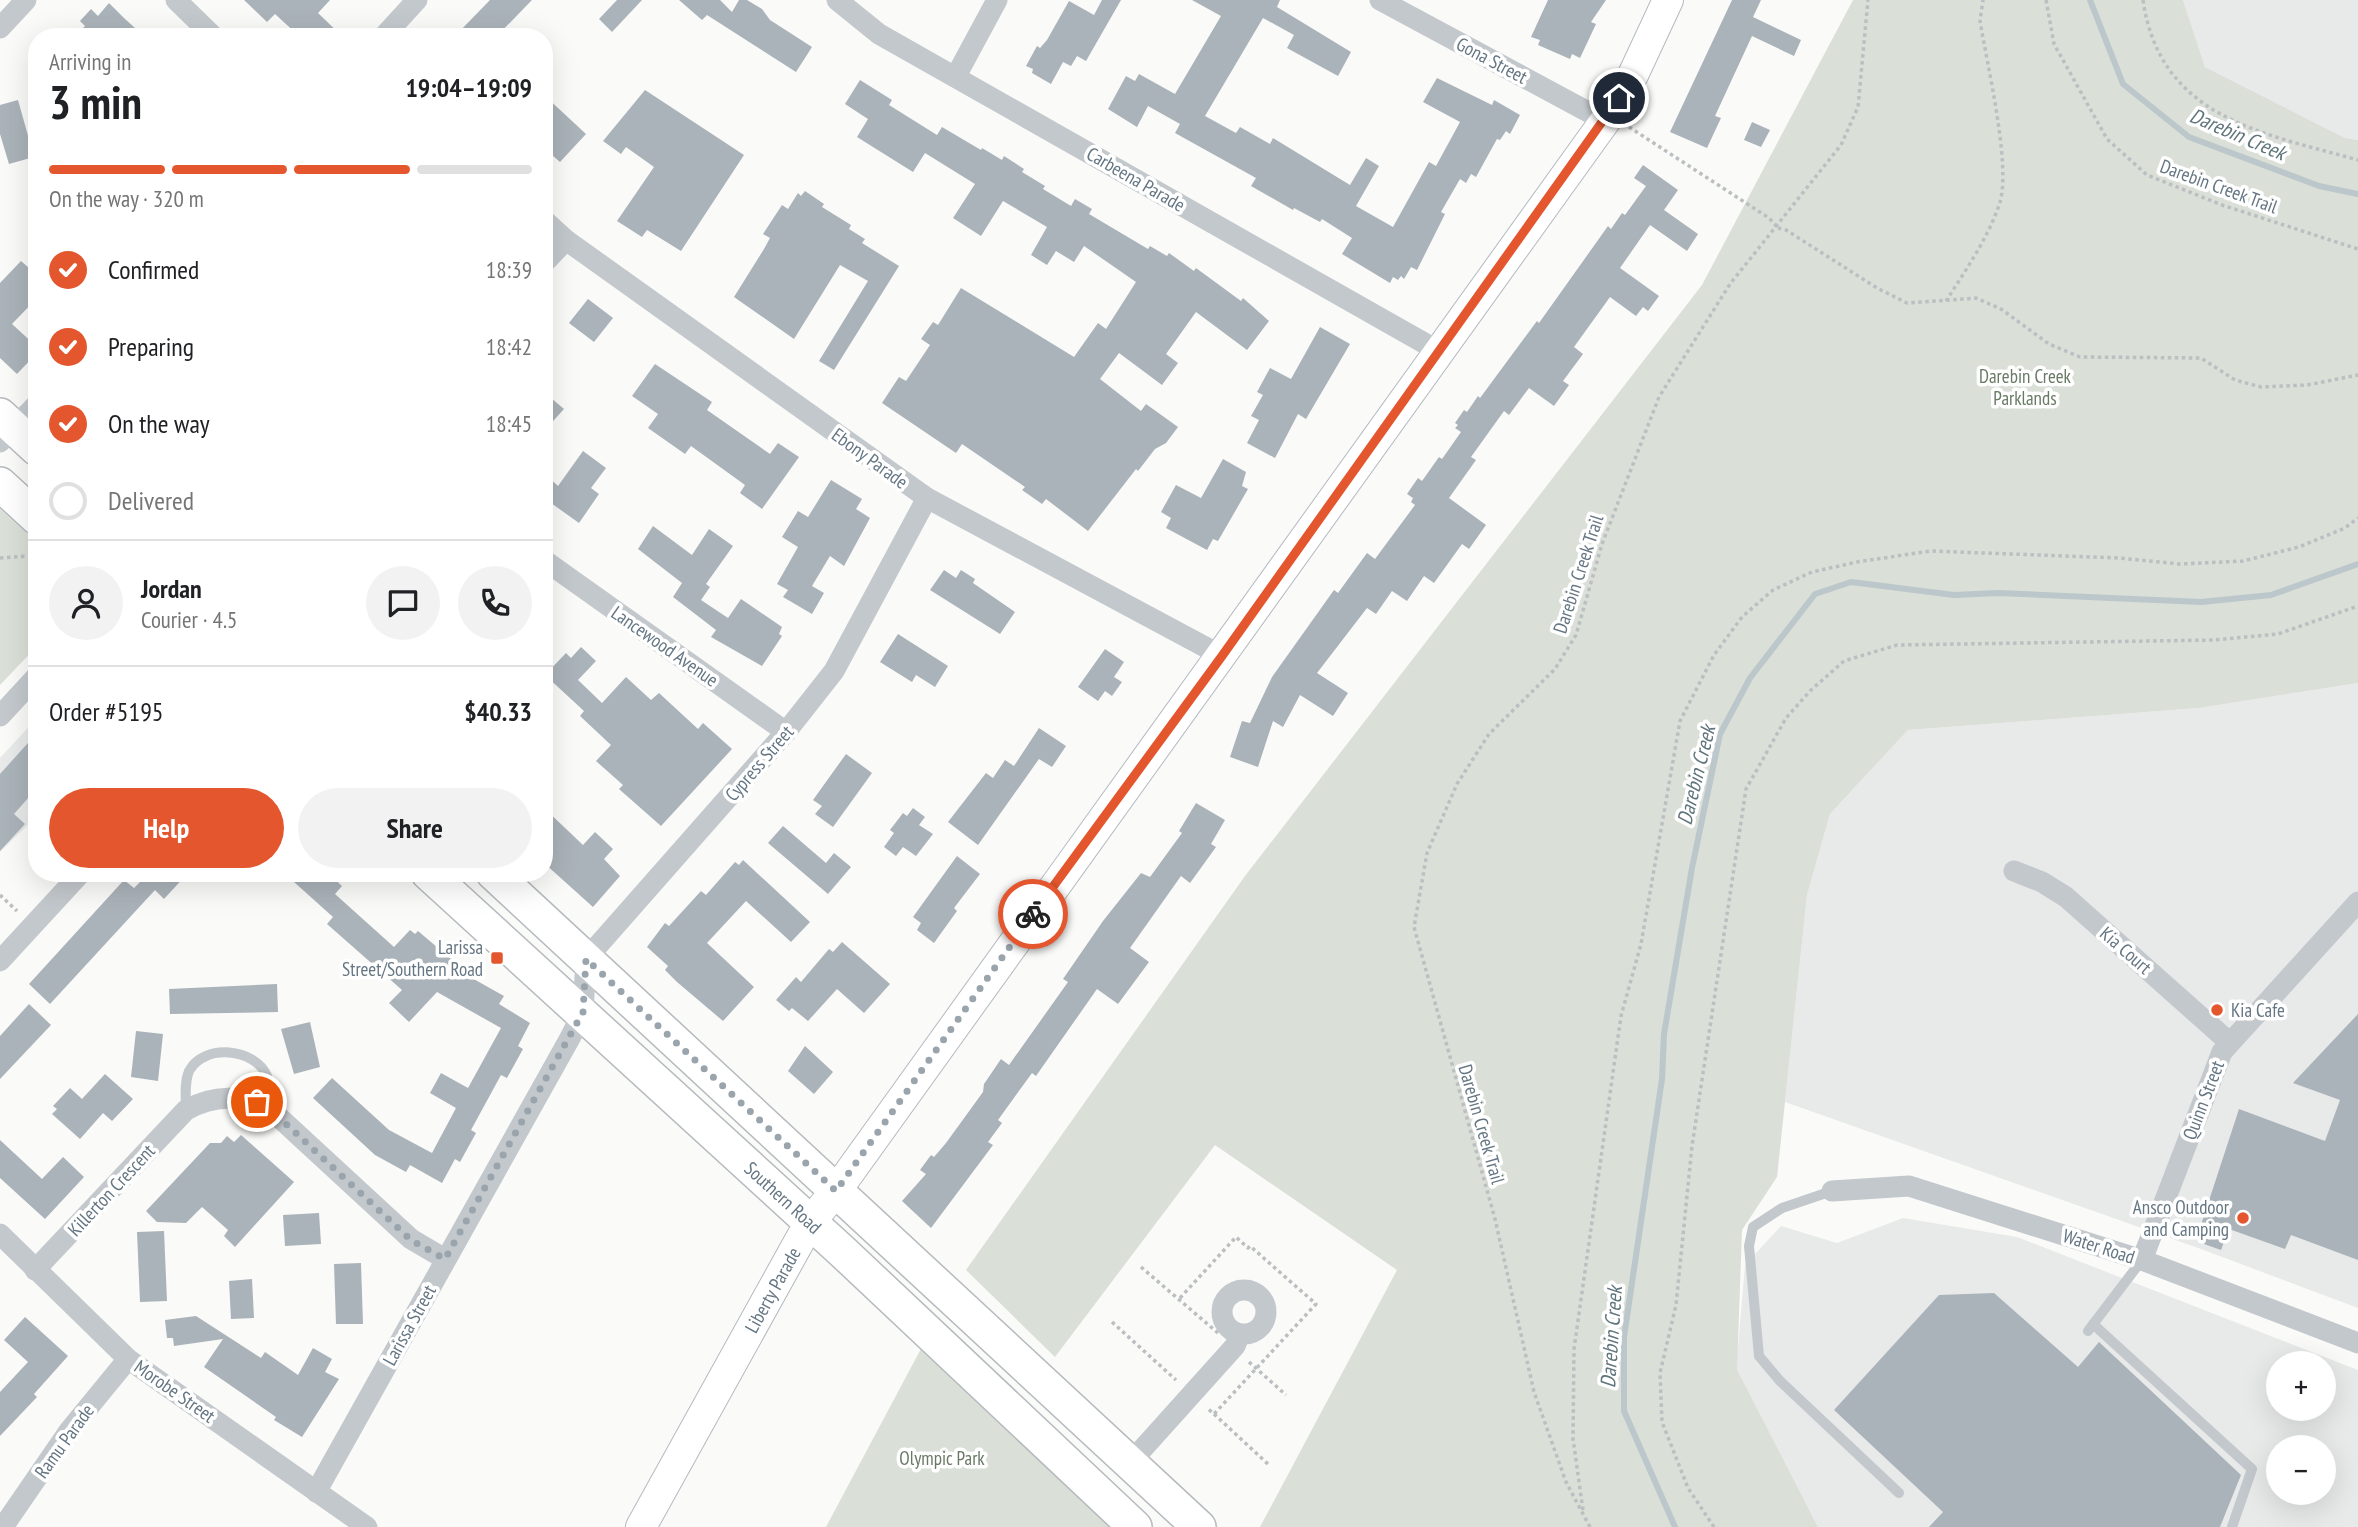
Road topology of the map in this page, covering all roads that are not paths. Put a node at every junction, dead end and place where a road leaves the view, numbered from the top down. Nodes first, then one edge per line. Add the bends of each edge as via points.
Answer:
1 (26, 0) edge
2 (176, 0) edge
3 (418, 0) edge
4 (837, 0) edge
5 (997, 0) edge
6 (1380, 0) edge
7 (1668, 0) edge
8 (0, 28) edge
9 (205, 28) edge
10 (392, 28) edge
11 (956, 76) junction
12 (1605, 121) junction
13 (553, 229) edge
14 (565, 240) junction
15 (553, 253) edge
16 (1440, 352) junction
17 (28, 415) edge
18 (13, 433) edge
19 (0, 484) edge
20 (927, 499) junction
21 (28, 510) edge
22 (553, 566) edge
23 (1222, 656) junction
24 (28, 686) edge
25 (0, 716) edge
26 (786, 732) junction
27 (2014, 871) dead end
28 (73, 882) edge
29 (438, 882) edge
30 (503, 882) edge
31 (2358, 902) edge
32 (586, 959) junction
33 (0, 961) edge
34 (583, 1012) junction
35 (2229, 1042) junction
36 (270, 1109) junction
37 (186, 1110) junction
38 (836, 1191) junction
39 (1832, 1191) joint
40 (810, 1222) junction
41 (0, 1234) edge
42 (445, 1259) junction
43 (2142, 1259) junction
44 (35, 1270) junction
45 (1237, 1341) road end
46 (2358, 1343) edge
47 (128, 1359) junction
48 (1129, 1464) junction
49 (316, 1492) junction
50 (1899, 1493) dead end
51 (3, 1527) edge
52 (367, 1527) edge
53 (641, 1527) edge
54 (1135, 1527) edge
55 (1199, 1527) edge
56 (2232, 1527) edge

1 - 8 street
2 - 9 street
3 - 10 street
4 - 11 street, Carbeena Parade via 878,34
5 - 11 street
6 - 12 street, Gona Street
7 - 12 street, Liberty Parade via 1633,75
11 - 16 street, Carbeena Parade
12 - 16 street, Liberty Parade
13 - 14 street, Ebony Parade
14 - 15 street
14 - 20 street, Ebony Parade
16 - 23 street, Liberty Parade
17 - 18 street
19 - 21 main road
20 - 23 street, Ebony Parade
20 - 26 street, Cypress Street via 834,671
22 - 26 street, Lancewood Avenue
23 - 38 street, Liberty Parade
24 - 25 street
26 - 32 street, Cypress Street
27 - 35 street, Kia Court via 2066,897
28 - 33 street
29 - 34 main road, Southern Road
30 - 32 main road, Southern Road
31 - 35 street, Quinn Street
32 - 34 street
32 - 38 main road, Southern Road
34 - 40 main road, Southern Road
34 - 42 street, Larissa Street
35 - 43 street, Quinn Street
36 - 37 street, Killerton Crescent via 247,1098 234,1098 203,1101
36 - 37 lane via 267,1076 252,1059 230,1053 205,1055 193,1066 186,1081
36 - 42 street, Killerton Crescent via 411,1240
37 - 44 street, Killerton Crescent
38 - 40 street, Liberty Parade
38 - 48 main road, Southern Road
39 - 43 street, Water Road via 1909,1186
39 - 50 lane via 1782,1208 1753,1227 1749,1246 1759,1356
40 - 53 street, Liberty Parade
40 - 54 main road, Southern Road
41 - 44 street, Morobe Street
42 - 49 street, Larissa Street
43 - 46 street, Water Road
43 - 56 lane via 2091,1327 2252,1469
44 - 47 street, Morobe Street
45 - 48 street
47 - 49 street, Morobe Street
47 - 51 street, Ramu Parade via 69,1431
48 - 55 main road, Southern Road
49 - 52 street, Morobe Street

